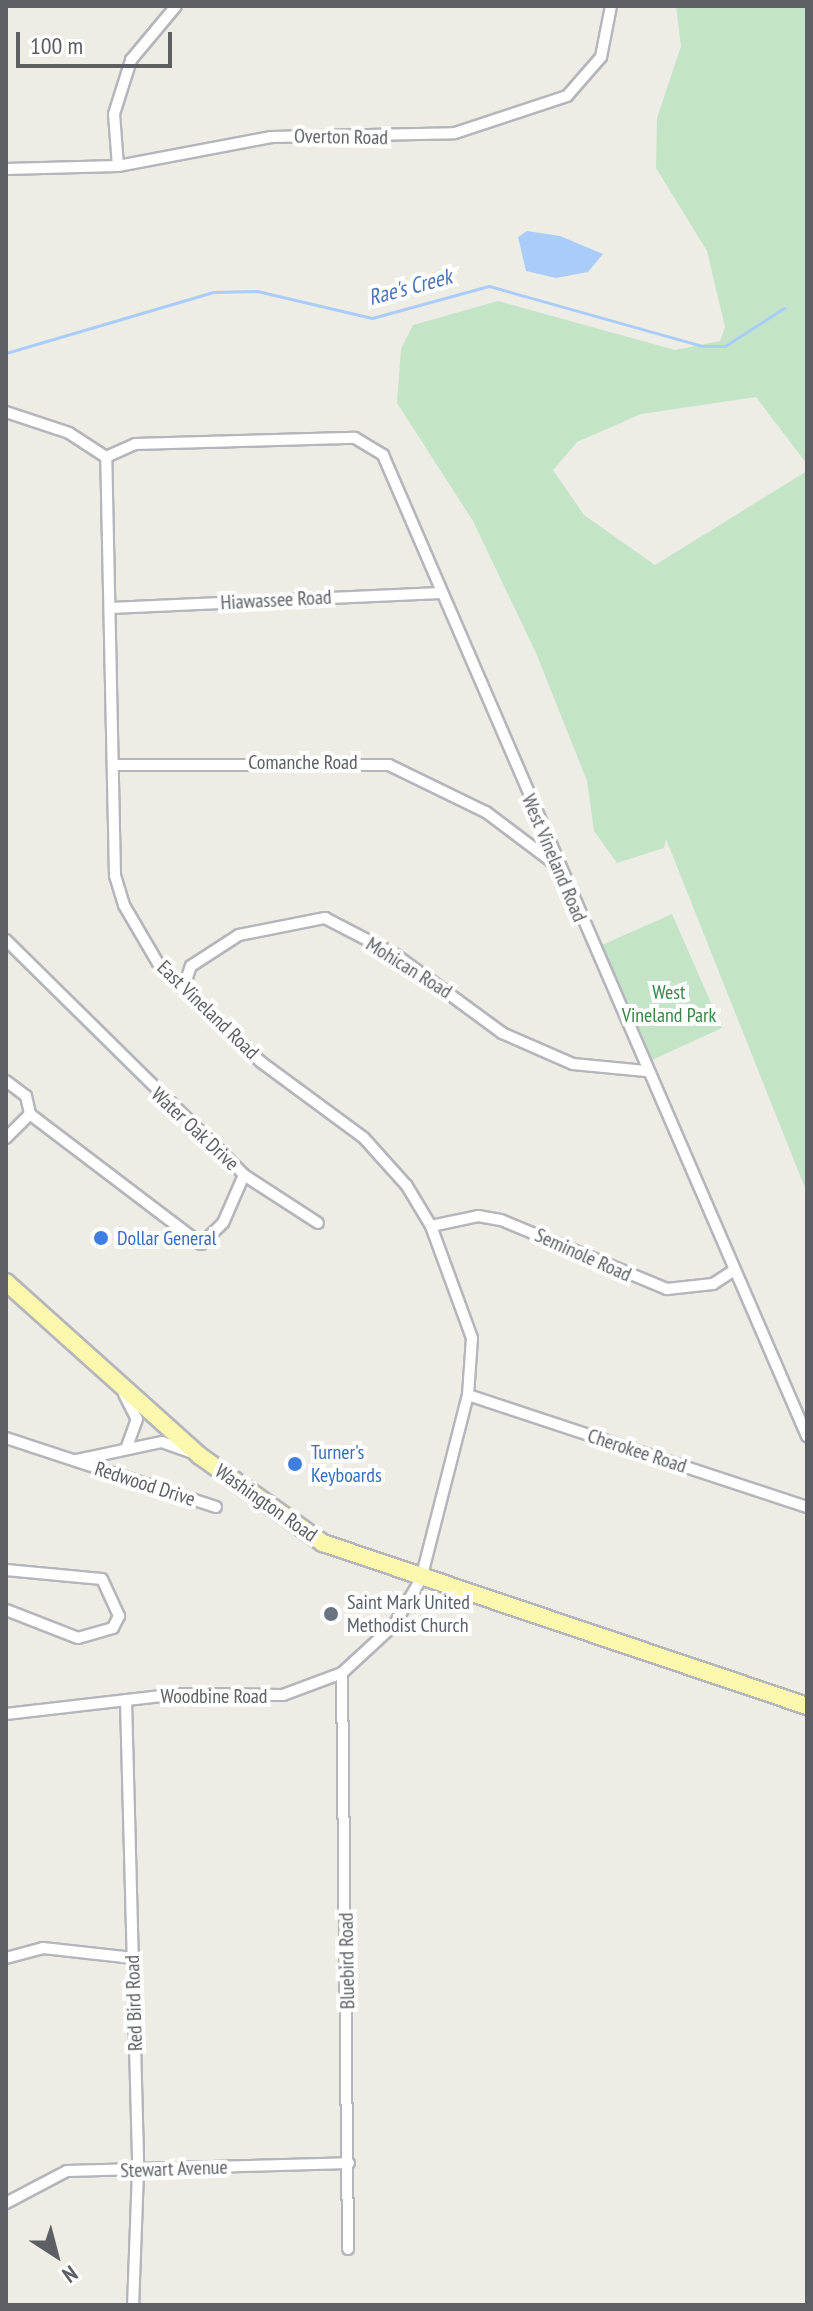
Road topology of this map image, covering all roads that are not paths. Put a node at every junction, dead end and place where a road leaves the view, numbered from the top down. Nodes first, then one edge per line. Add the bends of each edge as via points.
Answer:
1 (176, 6) edge
2 (611, 6) edge
3 (118, 166) junction
4 (6, 169) edge
5 (6, 412) edge
6 (106, 457) junction
7 (441, 593) junction
8 (110, 608) junction
9 (114, 765) junction
10 (558, 866) junction
11 (6, 940) edge
12 (184, 987) junction
13 (646, 1071) junction
14 (6, 1081) edge
15 (30, 1114) junction
16 (6, 1138) edge
17 (244, 1175) junction
18 (318, 1223) dead end
19 (431, 1226) junction
20 (733, 1271) junction
21 (6, 1282) edge
22 (109, 1374) junction
23 (468, 1395) junction
24 (807, 1436) edge
25 (6, 1438) edge
26 (127, 1446) junction
27 (200, 1456) junction
28 (75, 1460) junction
29 (216, 1507) dead end
30 (807, 1507) edge
31 (6, 1570) edge
32 (421, 1579) junction
33 (6, 1610) edge
34 (342, 1673) junction
35 (126, 1700) junction
36 (807, 1706) edge
37 (6, 1714) edge
38 (6, 1958) edge
39 (133, 1958) junction
40 (349, 2163) junction
41 (138, 2171) junction
42 (6, 2203) edge
43 (348, 2249) dead end
44 (133, 2305) edge

1 - 3 street via 131,60 114,114
2 - 3 street, Overton Road via 609,37 588,77 541,109 455,133 271,137
3 - 4 street, Overton Road
5 - 6 street via 69,433
6 - 7 street, West Vineland Road via 135,444 370,442 383,455
6 - 8 street, East Vineland Road
7 - 8 street, Hiawassee Road
7 - 10 street, West Vineland Road
8 - 9 street, East Vineland Road
9 - 10 street, Comanche Road via 389,765 486,812
9 - 12 street, East Vineland Road via 115,876 140,938
10 - 13 street, West Vineland Road
11 - 17 street, Water Oak Drive
12 - 13 street, Mohican Road via 191,966 239,935 325,918 396,955 502,1033 573,1064
12 - 19 street, East Vineland Road via 261,1062 364,1138
13 - 20 street, West Vineland Road
14 - 15 street via 26,1096
15 - 16 street
15 - 17 street, Water Oak Drive via 201,1244 223,1223
17 - 18 street
19 - 20 street, Seminole Road via 478,1216 501,1220 667,1289 713,1284
19 - 23 street, East Vineland Road via 472,1338
20 - 24 street, West Vineland Road
21 - 22 main road, Washington Road
22 - 26 street, Redwood Drive via 137,1419
22 - 27 main road, Washington Road
23 - 30 street, Cherokee Road
23 - 32 street, East Vineland Road
25 - 28 street, Redwood Drive
26 - 27 street, Redwood Drive via 162,1442
26 - 28 street, Redwood Drive
27 - 32 main road, Washington Road via 323,1543
28 - 29 street, Redwood Drive
31 - 33 street via 102,1579 119,1616 113,1628 78,1638
32 - 34 street, Woodbine Road via 394,1625
32 - 36 main road, Washington Road
34 - 35 street, Woodbine Road via 283,1695
34 - 40 street, Bluebird Road
35 - 37 street, Woodbine Road
35 - 39 street, Red Bird Road
38 - 39 street via 43,1948
39 - 41 street, Red Bird Road
40 - 41 street, Stewart Avenue
40 - 43 street, Bluebird Road
41 - 42 street, Stewart Avenue via 67,2171
41 - 44 street, Red Bird Road

